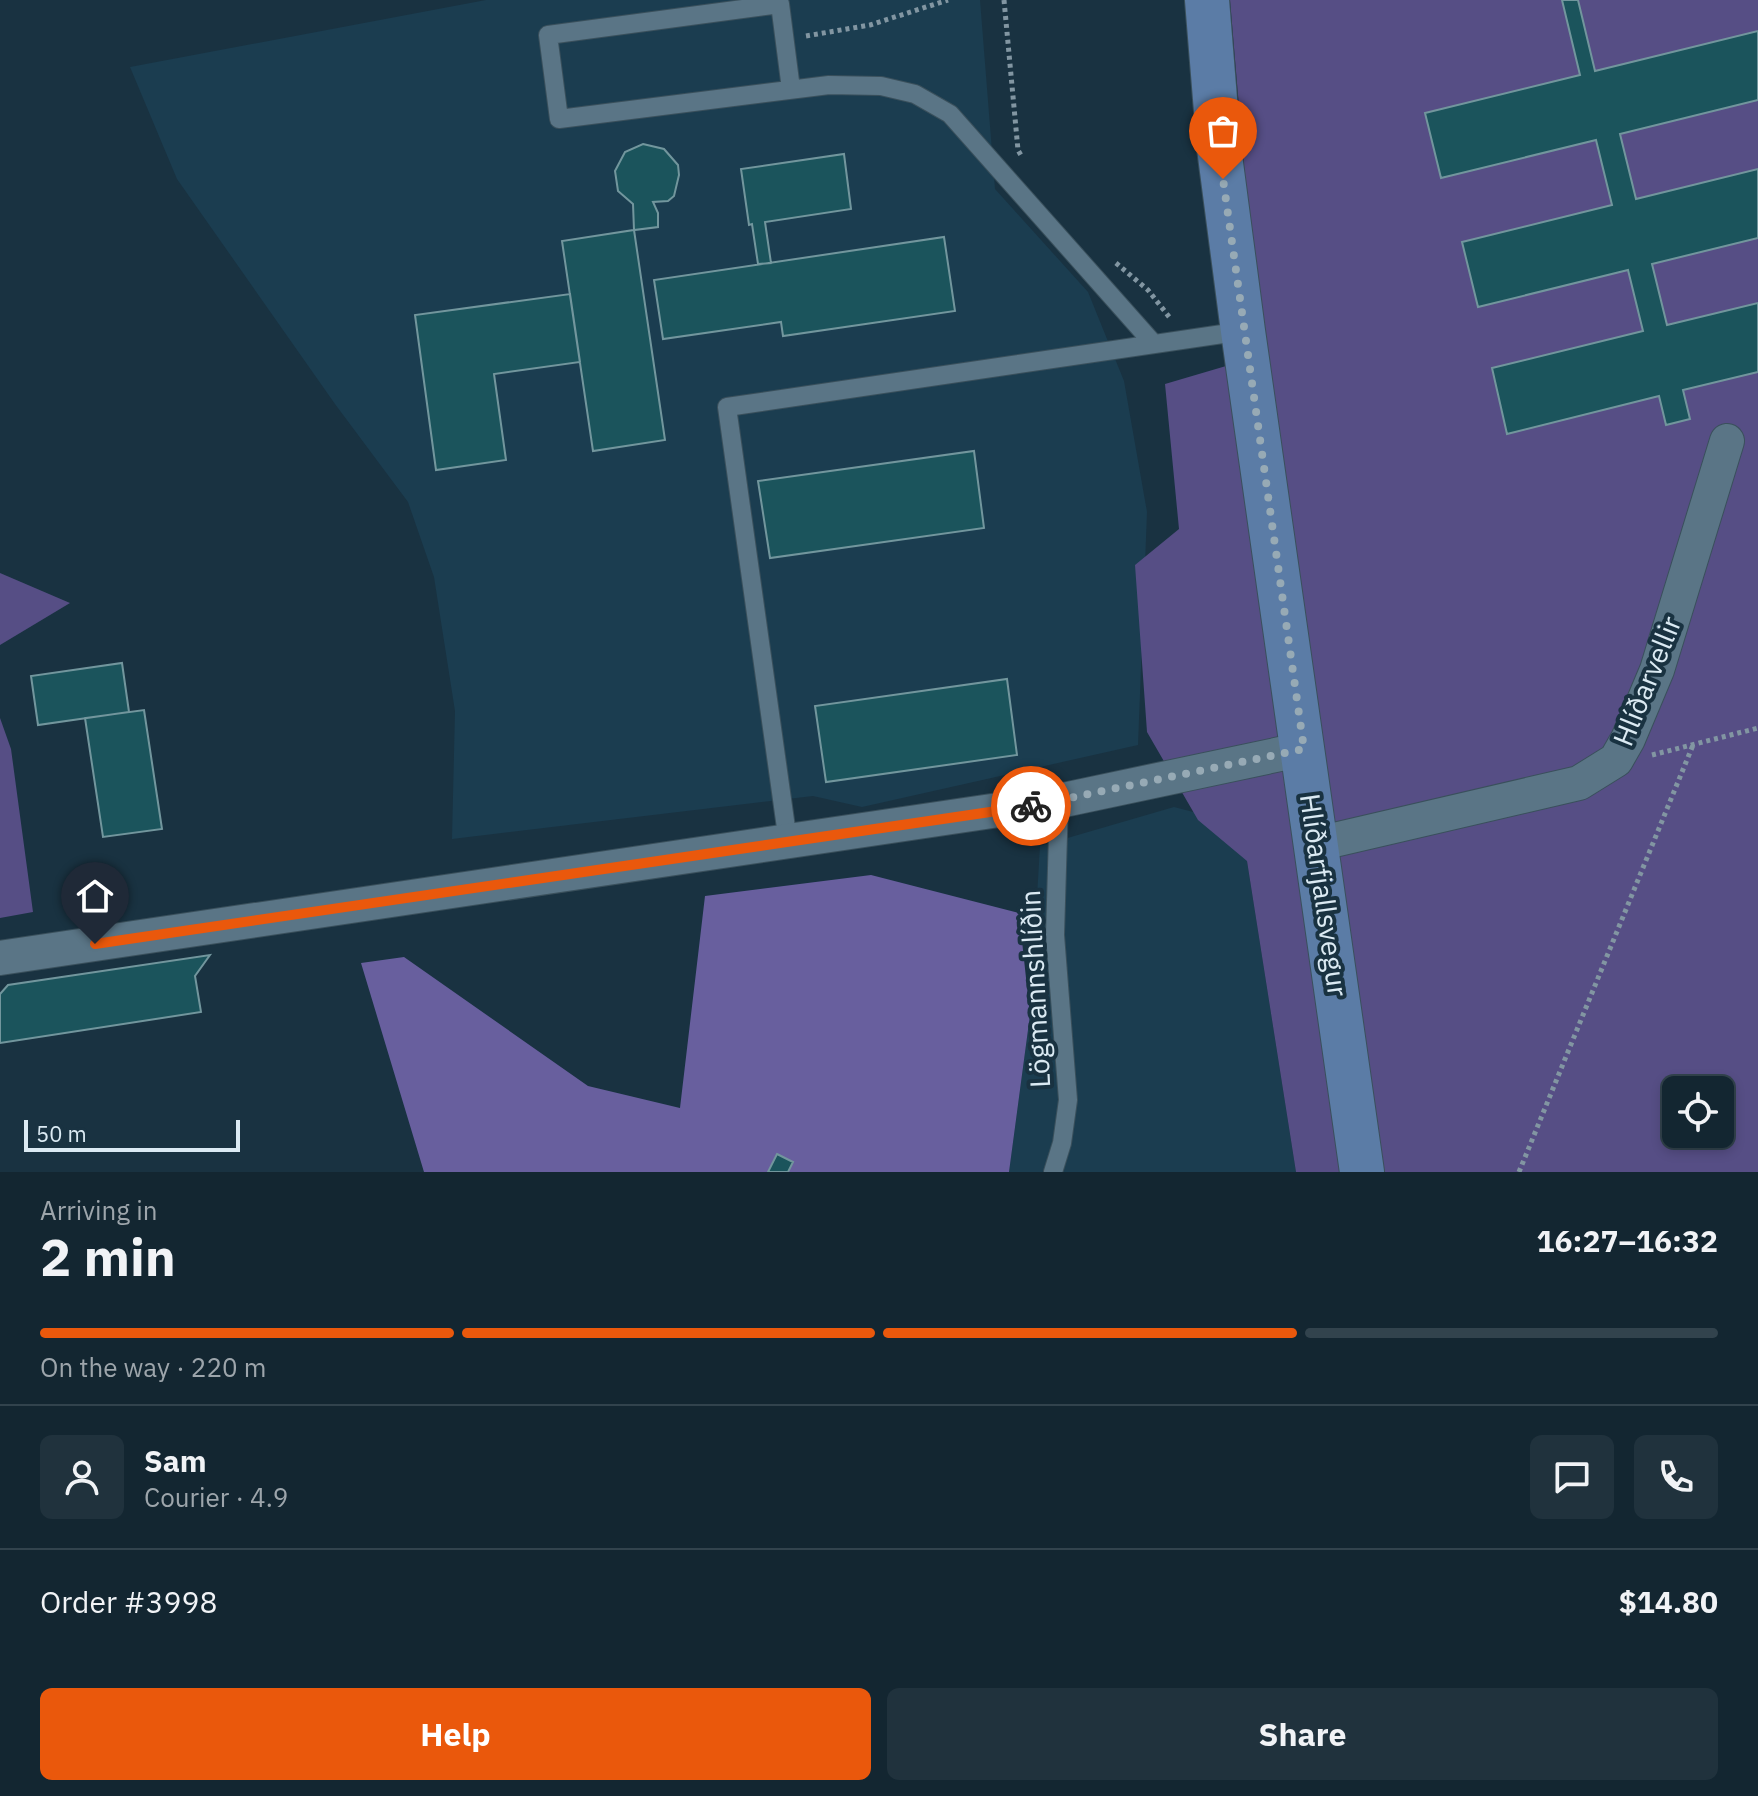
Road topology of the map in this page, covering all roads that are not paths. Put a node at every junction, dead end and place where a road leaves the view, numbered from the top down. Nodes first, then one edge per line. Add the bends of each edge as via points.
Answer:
1 (1207, 0) edge
2 (791, 89) junction
3 (1243, 331) junction
4 (1153, 343) junction
5 (1727, 441) dead end
6 (1304, 749) junction
7 (1059, 801) junction
8 (788, 842) junction
9 (1317, 844) junction
10 (0, 958) edge
11 (1053, 1172) edge
12 (1362, 1172) edge

1 - 3 main road, Hlíðarfjallsvegur via 1219,148
2 - 2 lane via 559,119 548,35 780,4
2 - 4 lane via 881,86 915,94 950,114
3 - 4 lane
3 - 6 main road, Hlíðarfjallsvegur
4 - 8 lane via 727,407
5 - 9 street, Hlíðarvellir via 1657,670 1616,760 1579,783
6 - 7 street
6 - 9 main road, Hlíðarfjallsvegur
7 - 8 street
7 - 11 lane, Lögmannshlíðin via 1055,935 1068,1100
8 - 10 street
9 - 12 main road, Hlíðarfjallsvegur

